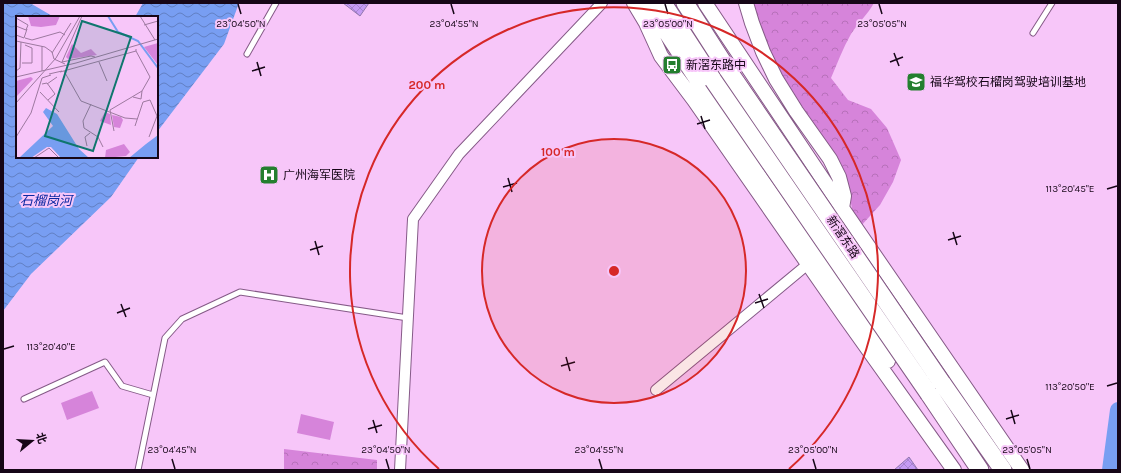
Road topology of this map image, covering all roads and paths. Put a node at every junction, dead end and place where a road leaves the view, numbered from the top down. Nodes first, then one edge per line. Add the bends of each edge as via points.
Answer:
1 (276, 3) edge
2 (602, 3) edge
3 (634, 3) edge
4 (646, 3) edge
5 (663, 3) edge
6 (685, 3) edge
7 (706, 3) edge
8 (746, 3) edge
9 (1052, 3) edge
10 (1033, 33) dead end
11 (247, 54) dead end
12 (823, 178) junction
13 (842, 208) junction
14 (788, 216) junction
15 (865, 240) junction
16 (811, 259) junction
17 (828, 274) junction
18 (408, 318) junction
19 (656, 390) dead end
20 (153, 395) junction
21 (24, 399) dead end
22 (138, 470) edge
23 (400, 470) edge
24 (954, 470) edge
25 (964, 470) edge
26 (980, 470) edge
27 (1003, 470) edge
28 (1022, 470) edge

1 - 11 lane
2 - 18 street via 459,154 413,219
3 - 16 main road via 661,56
4 - 14 main road
5 - 26 highway, 新滘东路, bridge
6 - 27 highway, 新滘东路, bridge via 728,70
7 - 12 main road
8 - 13 main road via 763,52 776,79 830,159 839,177 844,196
9 - 10 lane
12 - 13 main road
12 - 14 main road via 830,197 827,212 823,217 814,221
13 - 15 main road
13 - 16 main road
14 - 16 main road
15 - 17 main road via 848,233 834,236 824,258
15 - 28 main road
16 - 17 main road
16 - 19 street
16 - 24 main road
17 - 25 main road
18 - 20 lane via 240,292 182,319 165,338
18 - 23 street
20 - 21 lane via 122,386 104,362
20 - 22 lane

